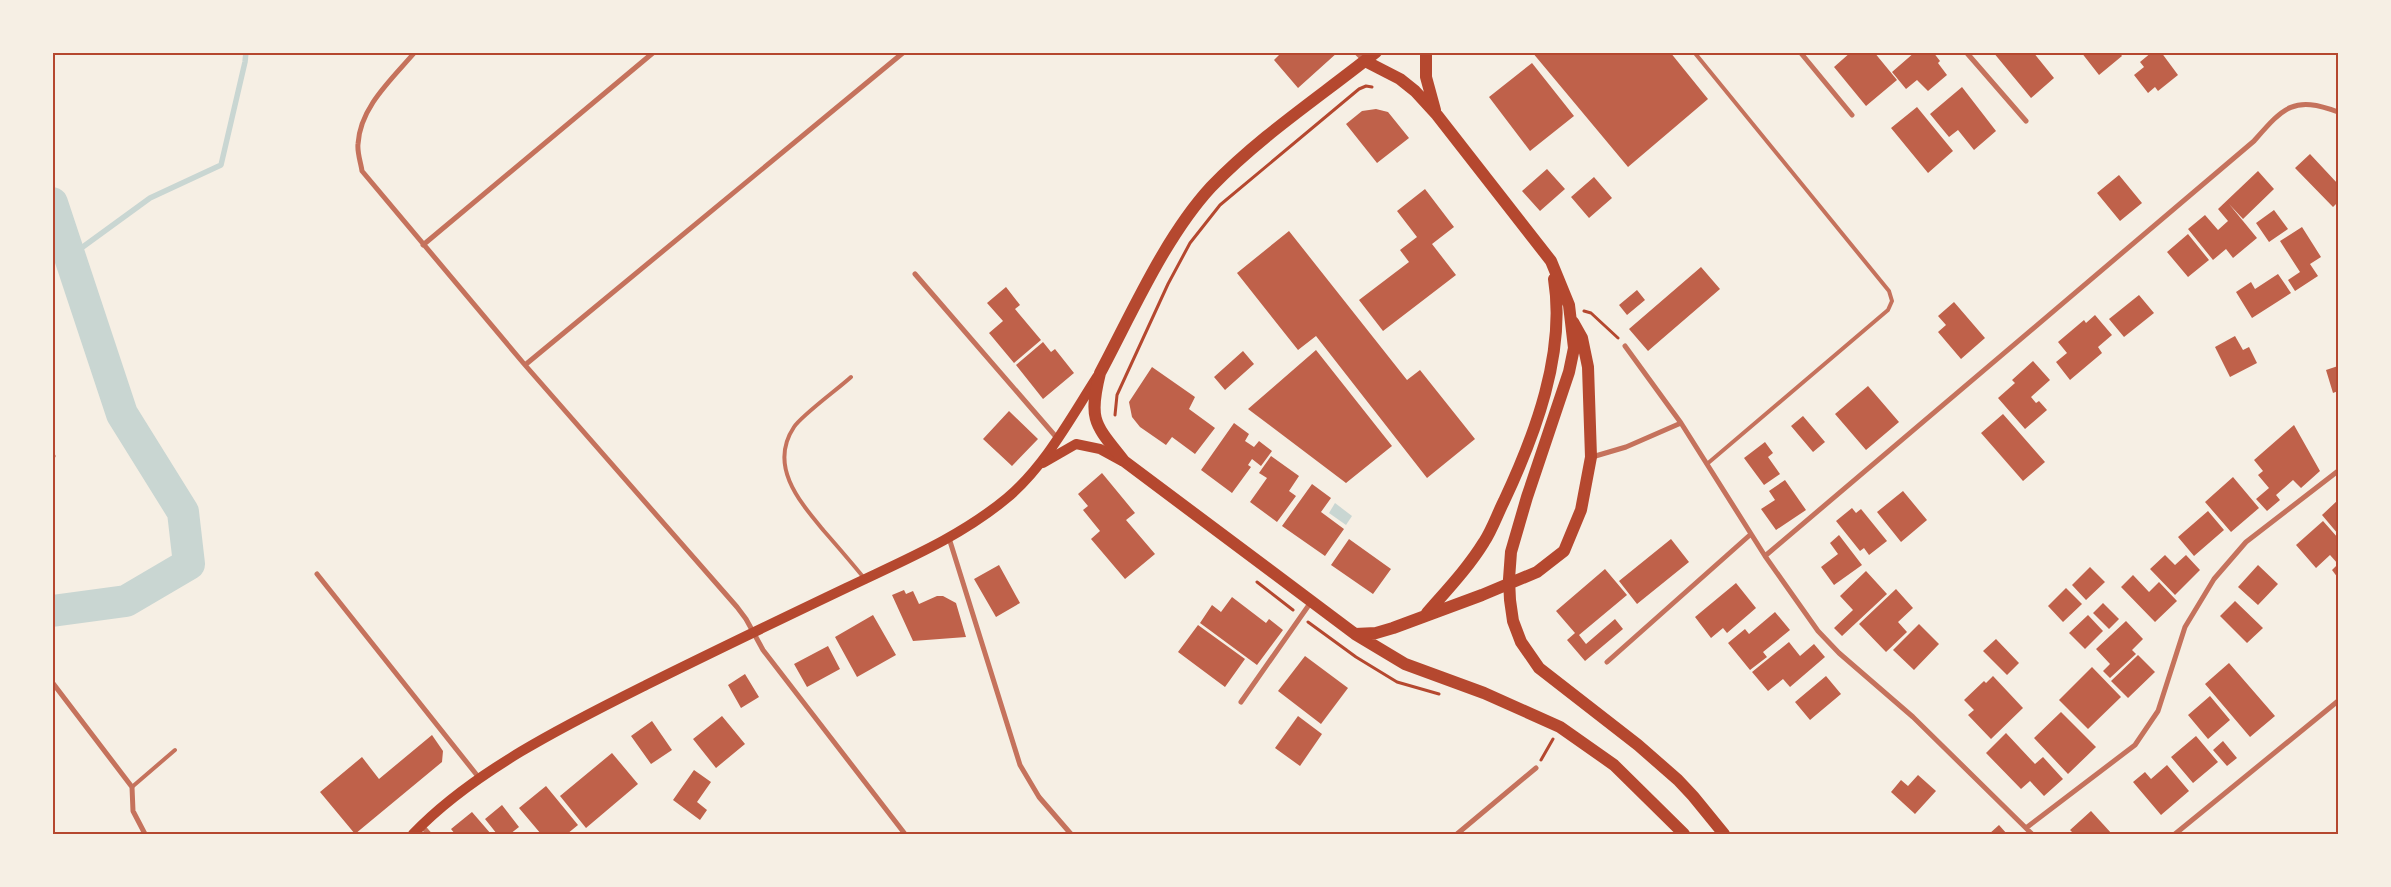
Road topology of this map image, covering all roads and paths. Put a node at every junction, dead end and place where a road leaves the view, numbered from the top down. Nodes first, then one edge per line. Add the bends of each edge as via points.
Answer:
1 (415, 52) edge
2 (654, 52) edge
3 (904, 52) edge
4 (1376, 52) edge
5 (1426, 52) edge
6 (1694, 52) edge
7 (1800, 52) edge
8 (1966, 52) edge
9 (1361, 57) edge
10 (1372, 87) dead end
11 (2338, 112) edge
12 (1437, 115) junction
13 (1852, 115) dead end
14 (2026, 121) dead end
15 (423, 245) junction
16 (1551, 261) junction
17 (914, 274) dead end
18 (1569, 305) junction
19 (1571, 320) junction
20 (1626, 346) joint
21 (525, 365) junction
22 (1100, 373) junction
23 (851, 378) dead end
24 (1115, 415) dead end
25 (1681, 423) junction
26 (1057, 438) junction
27 (1591, 458) junction
28 (1124, 462) junction
29 (1707, 464) junction
30 (1038, 467) junction
31 (2338, 471) edge
32 (1751, 534) junction
33 (949, 538) junction
34 (1765, 556) junction
35 (317, 574) dead end
36 (865, 579) junction
37 (1312, 602) junction
38 (1426, 615) junction
39 (752, 632) junction
40 (1356, 634) junction
41 (1607, 662) dead end
42 (52, 682) edge
43 (2338, 701) edge
44 (1241, 702) dead end
45 (1553, 739) dead end
46 (175, 750) dead end
47 (1536, 768) joint
48 (480, 780) junction
49 (132, 787) junction
50 (422, 826) junction
51 (2026, 828) junction
52 (146, 834) edge
53 (413, 834) edge
54 (429, 834) edge
55 (905, 834) edge
56 (1071, 834) edge
57 (1458, 834) edge
58 (1684, 834) edge
59 (1724, 834) edge
60 (2032, 834) edge
61 (2175, 834) edge

1 - 15 street via 381,91 362,120 358,145 362,171
2 - 15 street
3 - 21 street
4 - 9 main road
5 - 12 main road via 1426,78
6 - 29 lane via 1889,291 1892,301 1888,310
7 - 13 street
8 - 14 street
9 - 12 main road via 1400,79
9 - 22 main road via 1210,188 1176,232
10 - 24 path via 1359,89 1220,205 1208,220 1190,243 1168,284 1117,395
11 - 34 street via 2311,104 2296,104 2278,114 2254,141
12 - 16 main road
15 - 21 street
16 - 18 main road
16 - 38 main road via 1558,320 1553,360 1530,436 1485,541
17 - 26 street
18 - 19 main road
18 - 20 path via 1591,314
19 - 27 main road via 1582,338 1588,367
19 - 59 main road via 1574,348 1569,372 1511,552 1509,579 1513,621 1521,642 1539,668 1638,745 1693,796
20 - 25 street
21 - 39 street via 736,607
22 - 26 main road
22 - 28 main road via 1094,398 1096,423
23 - 36 lane via 794,426 785,446 784,466 801,504
25 - 27 street via 1626,448
25 - 29 street
26 - 30 main road
27 - 38 main road via 1581,510 1564,551 1537,572
28 - 30 main road via 1094,448 1076,444
28 - 37 main road
29 - 32 street
30 - 33 main road via 1008,497
31 - 51 street via 2246,542 2214,579 2185,627 2158,711 2135,745
32 - 34 street
32 - 41 street
33 - 36 main road
33 - 56 street via 1020,765 1039,798
34 - 51 street via 1818,631 1839,654 1913,717
35 - 48 street
36 - 39 main road
37 - 40 main road
37 - 44 street
38 - 40 main road via 1376,633
39 - 48 main road via 537,742
39 - 55 street
40 - 58 main road via 1405,664 1484,693 1560,727 1614,764
42 - 49 street
43 - 61 street
45 - 47 path
46 - 49 lane
47 - 57 street
48 - 50 main road
49 - 52 street via 134,811
50 - 53 main road
50 - 54 street
51 - 60 street

